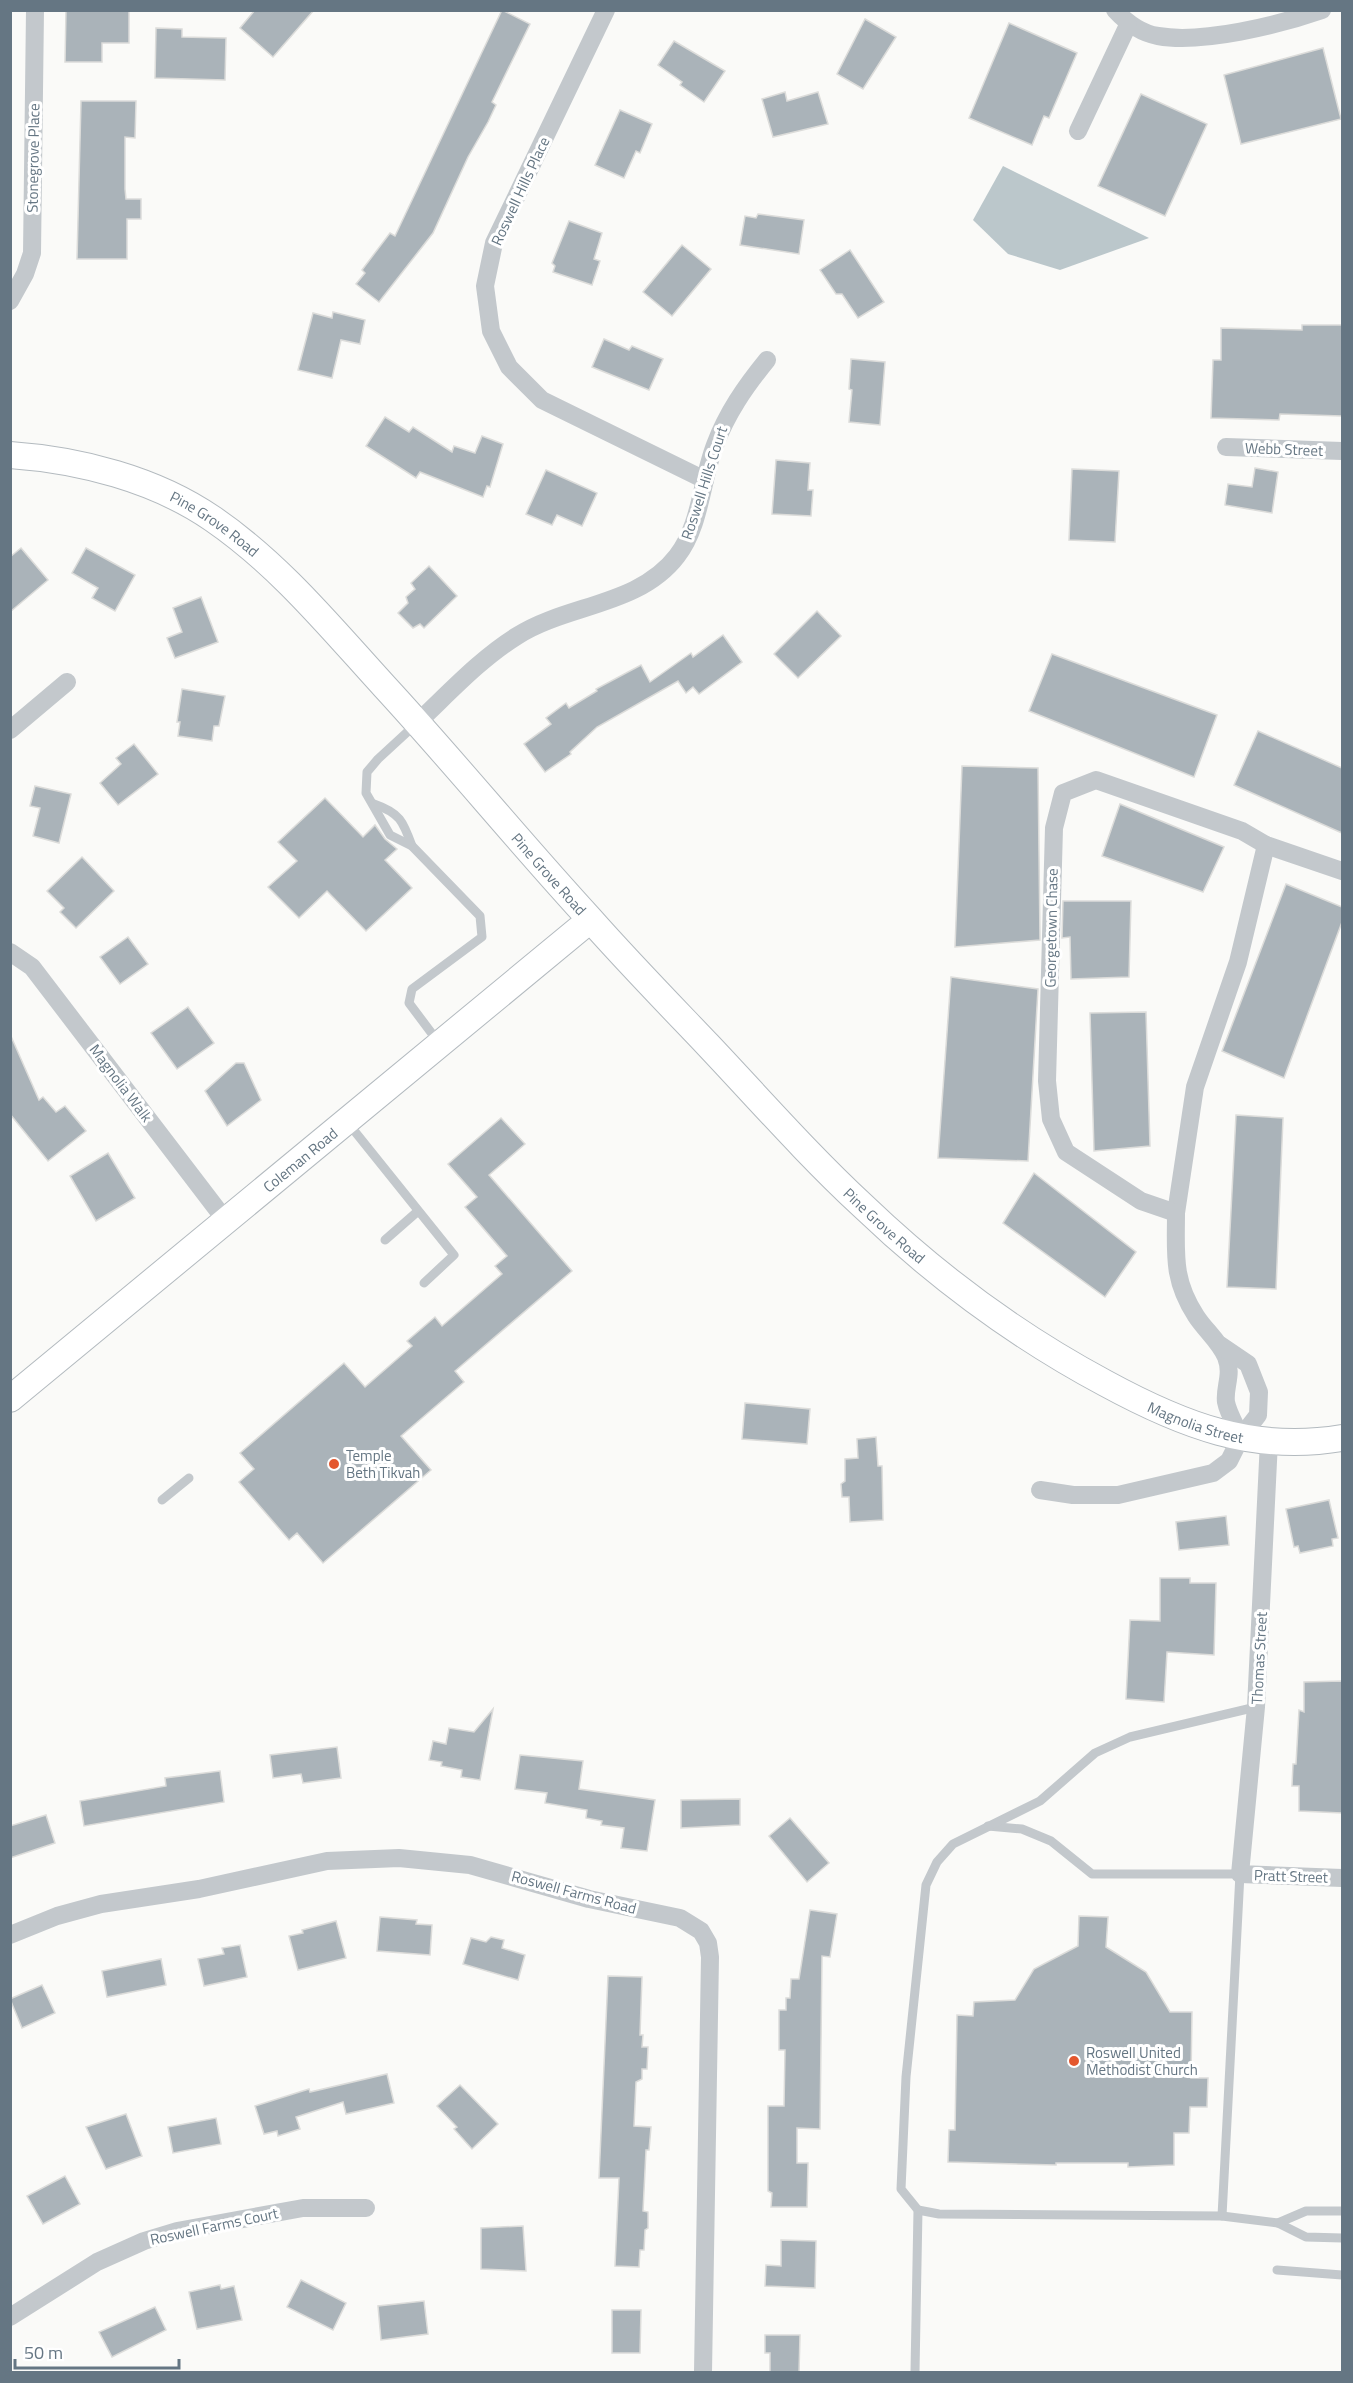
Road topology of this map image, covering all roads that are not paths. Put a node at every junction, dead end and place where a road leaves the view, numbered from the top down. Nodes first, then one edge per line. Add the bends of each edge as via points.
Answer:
1 (35, 10) edge
2 (606, 10) edge
3 (1115, 10) edge
4 (1322, 10) edge
5 (1128, 25) junction
6 (1078, 131) dead end
7 (12, 294) edge
8 (767, 360) dead end
9 (1226, 447) dead end
10 (1342, 451) edge
11 (10, 455) edge
12 (705, 480) junction
13 (67, 682) dead end
14 (418, 722) junction
15 (10, 730) edge
16 (374, 804) junction
17 (1266, 845) junction
18 (412, 846) junction
19 (1342, 870) edge
20 (590, 920) junction
21 (10, 952) edge
22 (440, 1044) junction
23 (346, 1121) junction
24 (417, 1212) junction
25 (1176, 1213) junction
26 (226, 1221) junction
27 (385, 1239) dead end
28 (424, 1282) dead end
29 (1220, 1345) junction
30 (1058, 1359) joint
31 (10, 1399) edge
32 (1241, 1437) junction
33 (1342, 1438) edge
34 (1269, 1441) junction
35 (189, 1478) dead end
36 (1040, 1490) dead end
37 (162, 1500) dead end
38 (1256, 1707) junction
39 (986, 1825) junction
40 (1240, 1874) junction
41 (1342, 1878) edge
42 (10, 1935) edge
43 (366, 2208) dead end
44 (918, 2210) junction
45 (1342, 2211) edge
46 (1222, 2216) junction
47 (1278, 2223) junction
48 (1342, 2238) edge
49 (1277, 2270) dead end
50 (1342, 2275) edge
51 (10, 2317) edge
52 (703, 2373) edge
53 (915, 2373) edge

1 - 7 street, Stonegrove Place via 32,253
2 - 12 street, Roswell Hills Place via 494,243 485,286 491,331 509,367 542,400
3 - 5 street
4 - 5 street via 1214,36 1157,36
5 - 6 street
8 - 12 street, Roswell Hills Court via 728,415
9 - 10 street, Webb Street
11 - 14 main road, Pine Grove Road via 94,467 147,485 210,516 266,558
12 - 14 street, Roswell Hills Court via 690,535 662,573 634,591 543,622 517,635
13 - 15 street
14 - 16 lane via 367,772 366,793
14 - 20 main road, Pine Grove Road
16 - 18 lane via 390,835
16 - 18 lane via 393,810 405,825
17 - 19 street, Georgetown Chase
17 - 25 street via 1238,962 1195,1087
17 - 25 street, Georgetown Chase via 1242,831 1096,780 1063,793 1054,828 1047,1081 1051,1119 1066,1152 1142,1201
18 - 22 lane via 480,916 482,925 482,937 412,989 409,1003
20 - 22 main road, Coleman Road
20 - 30 main road, Pine Grove Road via 863,1207 957,1288
21 - 26 street, Magnolia Walk via 32,967
22 - 23 main road, Coleman Road
23 - 24 lane
23 - 26 main road, Coleman Road
24 - 27 lane
24 - 28 lane via 454,1255
25 - 29 street via 1176,1274 1196,1316
26 - 31 main road, Coleman Road
29 - 32 street via 1230,1380 1226,1402
29 - 32 street via 1248,1364 1259,1392 1258,1415
30 - 32 main road, Magnolia Street via 1159,1413
32 - 34 main road, Magnolia Street
32 - 36 street via 1229,1461 1213,1473 1118,1495
33 - 34 main road, Magnolia Street
34 - 38 street, Thomas Street
35 - 37 lane
38 - 39 lane via 1130,1737 1095,1753 1040,1801
38 - 40 street, Thomas Street
39 - 40 lane via 1022,1829 1051,1841 1092,1874
39 - 44 lane via 952,1844 937,1862 926,1886 906,2077 901,2189
40 - 41 street, Pratt Street
40 - 46 lane
42 - 52 street, Roswell Farms Road via 101,1904 199,1889 327,1861 399,1858 470,1865 687,1922 701,1931 710,1957
43 - 51 street, Roswell Farms Court via 303,2208 177,2231 144,2241 97,2262
44 - 46 lane via 939,2214
44 - 53 lane
45 - 47 lane via 1306,2211
46 - 47 lane
47 - 48 lane via 1306,2237
49 - 50 lane

